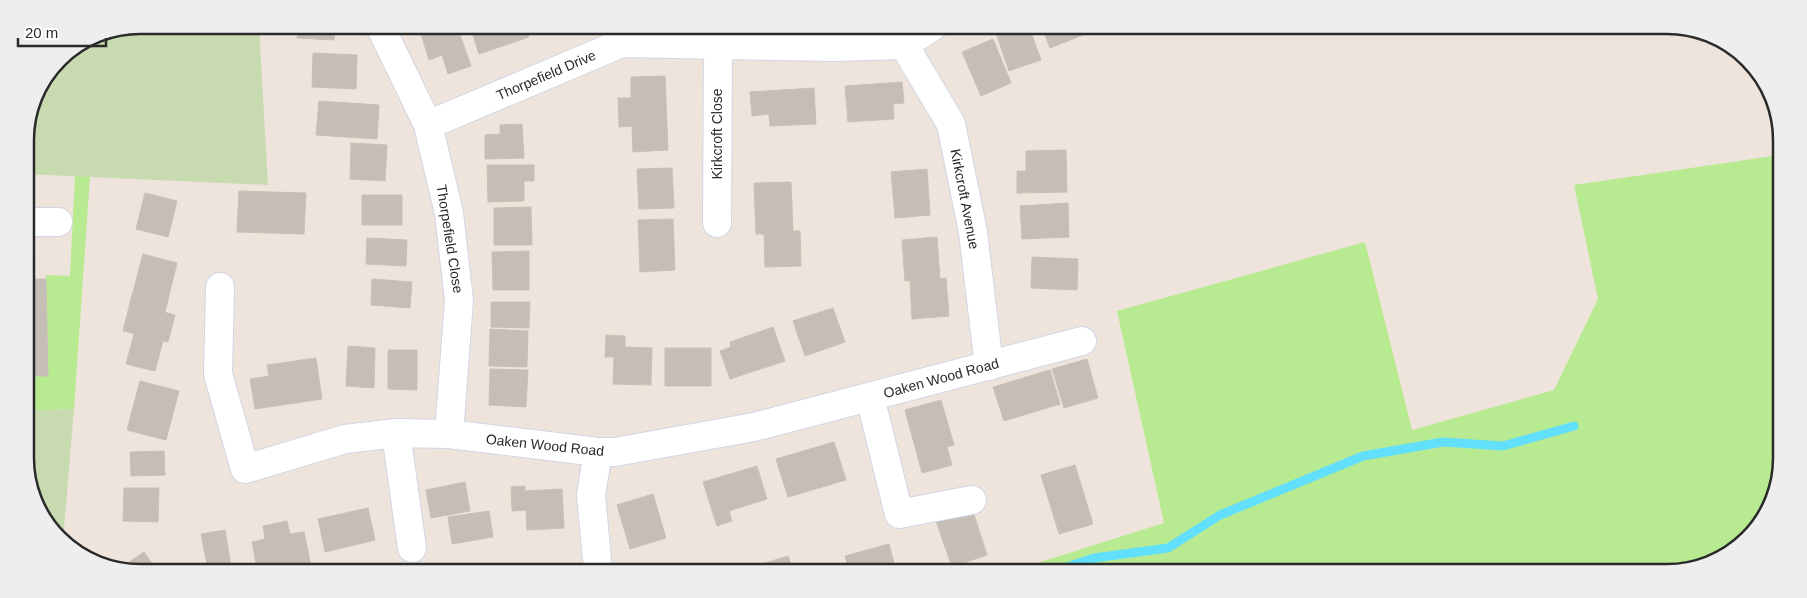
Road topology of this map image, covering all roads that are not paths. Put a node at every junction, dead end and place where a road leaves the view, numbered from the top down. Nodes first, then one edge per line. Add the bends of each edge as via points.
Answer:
1 (384, 34) edge
2 (921, 34) edge
3 (718, 45) junction
4 (904, 45) junction
5 (428, 125) junction
6 (34, 222) edge
7 (58, 222) dead end
8 (717, 223) dead end
9 (220, 287) dead end
10 (1082, 341) dead end
11 (989, 366) junction
12 (870, 397) junction
13 (396, 433) junction
14 (449, 434) junction
15 (598, 452) junction
16 (972, 500) dead end
17 (412, 548) dead end
18 (597, 564) edge

1 - 5 street, Thorpefield Close
2 - 4 street
3 - 4 street, Thorpefield Drive
3 - 5 street, Thorpefield Drive via 622,43
3 - 8 street, Kirkcroft Close
4 - 11 street, Kirkcroft Avenue via 951,124 973,232
5 - 14 street, Thorpefield Close via 449,213 459,300
6 - 7 street
9 - 13 street, Oaken Wood Road via 218,374 244,469 346,439
10 - 11 street, Oaken Wood Road
11 - 12 street, Oaken Wood Road
12 - 15 street, Oaken Wood Road via 754,427 615,452
12 - 16 street via 899,514
13 - 14 street, Oaken Wood Road
13 - 17 street
14 - 15 street, Oaken Wood Road
15 - 18 street via 591,495

